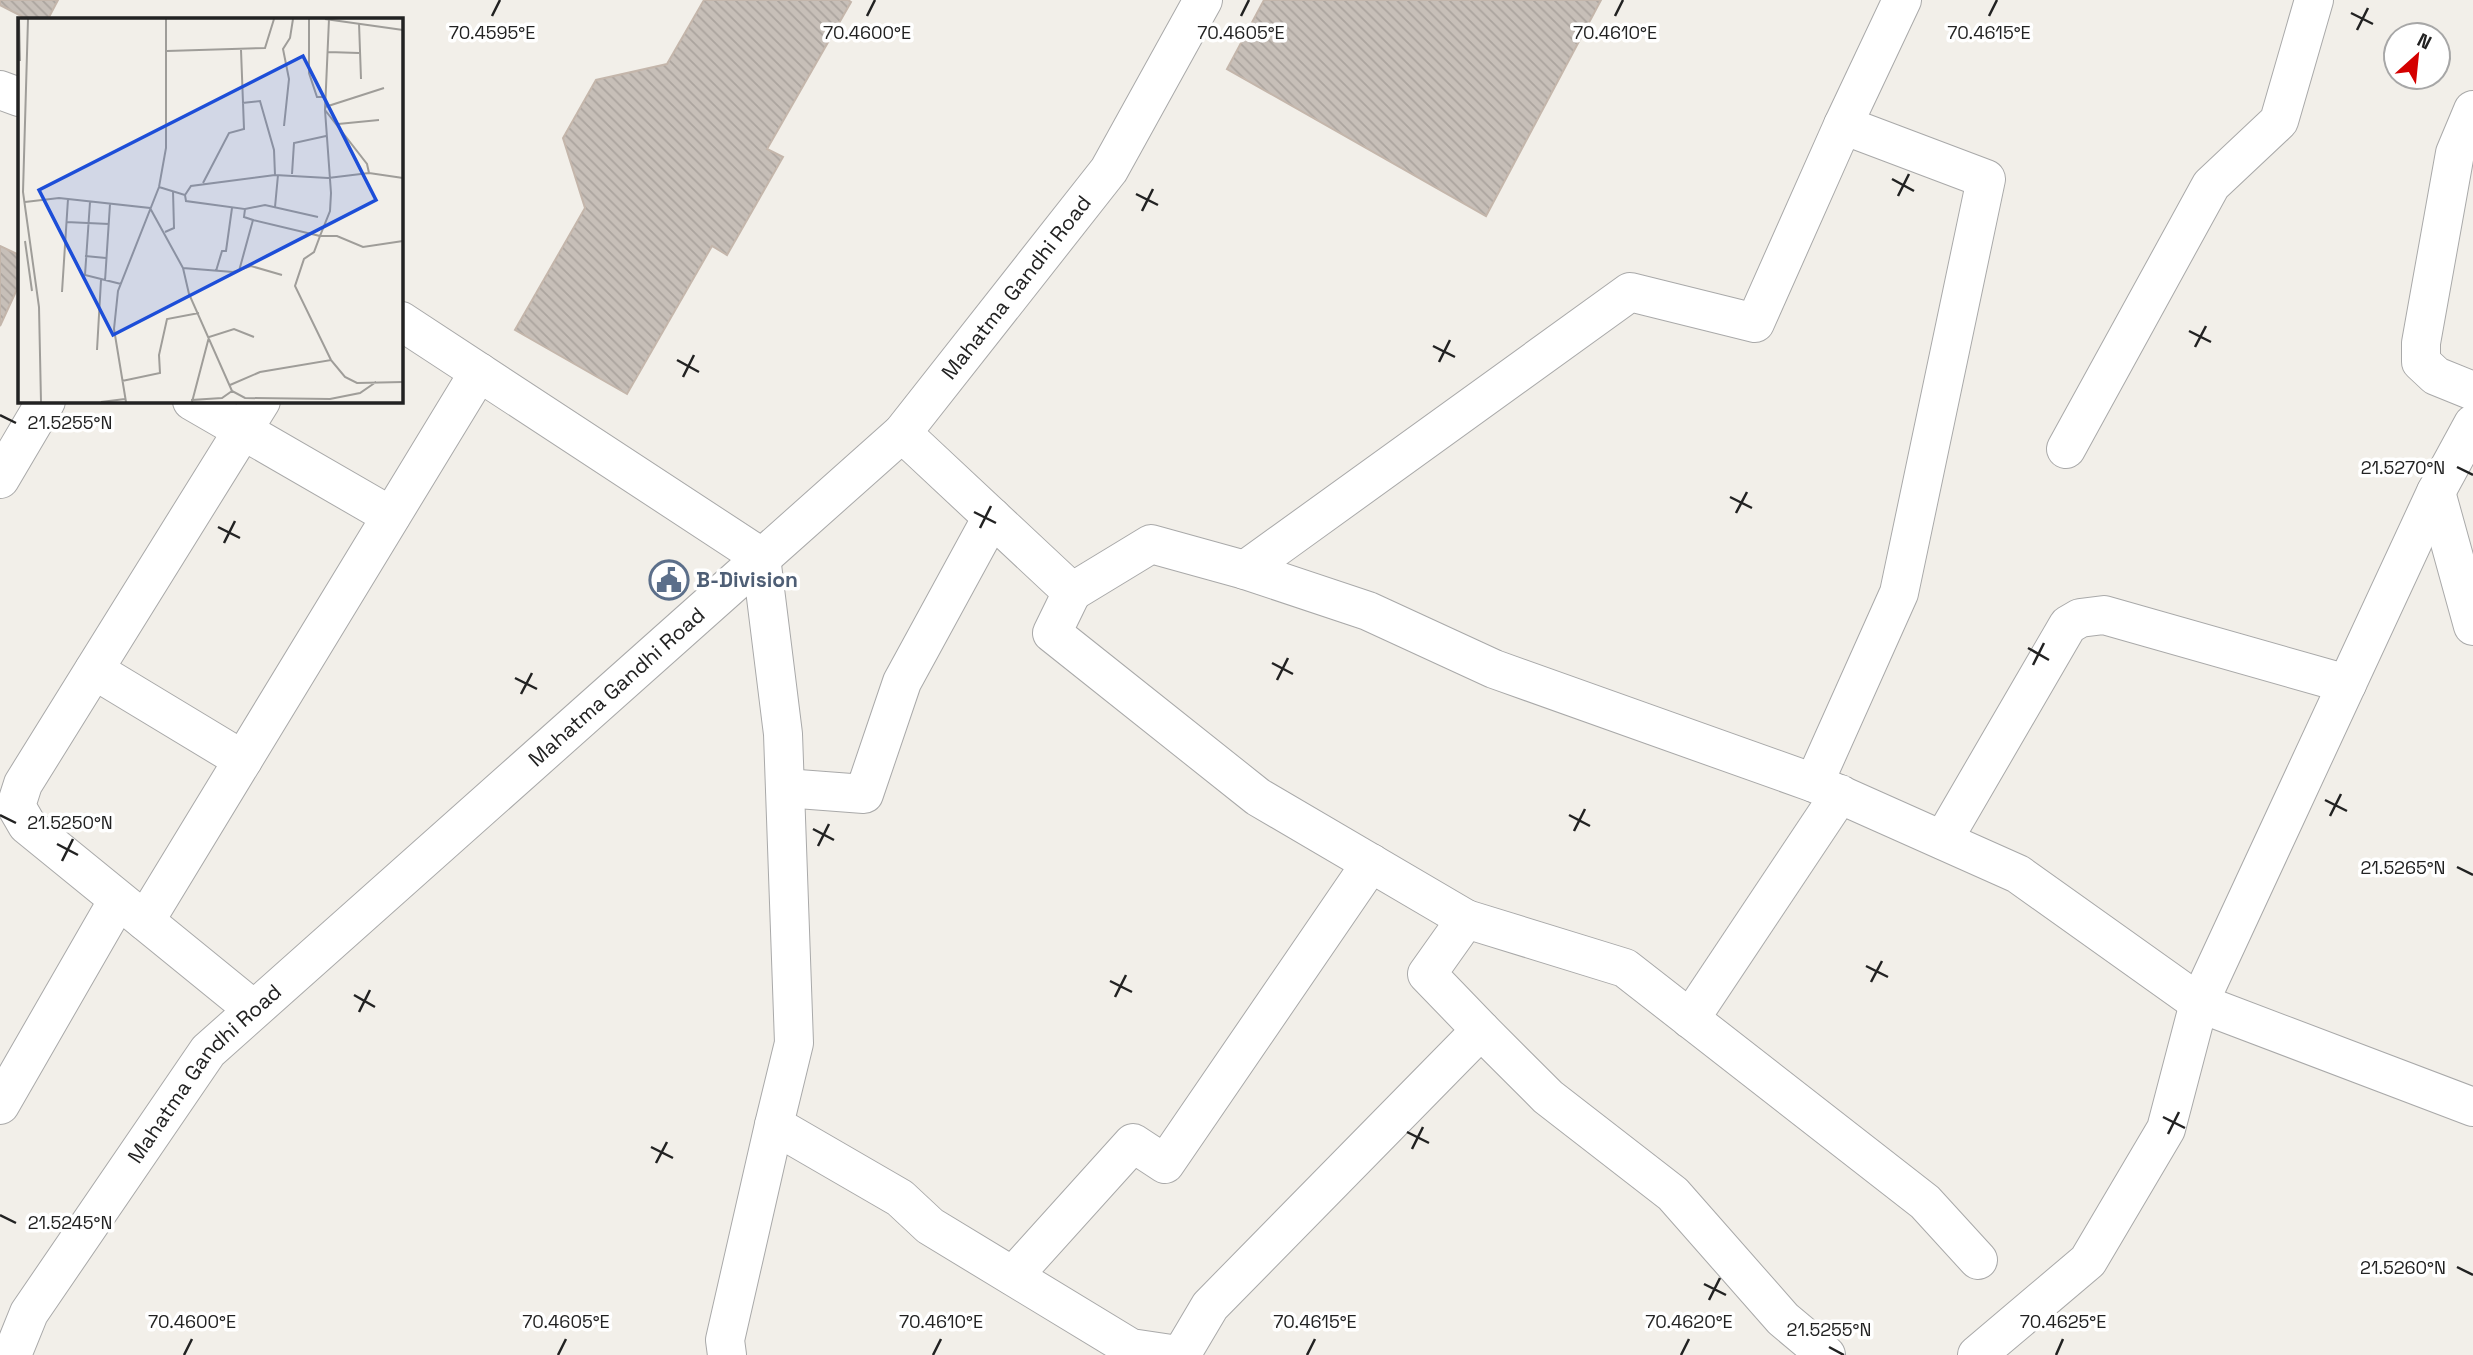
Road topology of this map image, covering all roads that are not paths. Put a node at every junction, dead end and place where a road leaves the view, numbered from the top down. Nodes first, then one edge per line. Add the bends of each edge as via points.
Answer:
1 (1203, 0) edge
2 (1902, 0) edge
3 (2314, 0) edge
4 (0, 90) edge
5 (18, 97) edge
6 (2473, 110) edge
7 (1843, 125) junction
8 (402, 322) edge
9 (479, 372) junction
10 (2473, 391) edge
11 (45, 402) edge
12 (196, 402) edge
13 (252, 416) edge
14 (2473, 424) edge
15 (902, 433) junction
16 (2066, 449) dead end
17 (2452, 477) edge
18 (0, 479) edge
19 (391, 516) junction
20 (992, 517) junction
21 (761, 557) junction
22 (1245, 570) junction
23 (1072, 592) junction
24 (2473, 626) edge
25 (94, 670) junction
26 (2347, 684) junction
27 (243, 760) junction
28 (785, 788) junction
29 (1827, 789) junction
30 (1943, 840) junction
31 (1371, 863) junction
32 (132, 911) junction
33 (1466, 919) junction
34 (2199, 1003) junction
35 (253, 1009) junction
36 (1690, 1019) junction
37 (1481, 1030) junction
38 (0, 1105) edge
39 (2473, 1107) edge
40 (774, 1125) junction
41 (1978, 1260) dead end
42 (1013, 1276) junction
43 (12, 1355) edge
44 (727, 1355) edge
45 (1180, 1355) edge
46 (1826, 1355) edge
47 (1977, 1355) edge

1 - 15 street, Mahatma Gandhi Road via 1108,170
2 - 7 street
3 - 16 street via 2280,121 2211,185
4 - 5 street
6 - 10 street via 2455,153 2421,343 2421,362 2436,376
7 - 22 street via 1755,323 1630,292
7 - 29 street via 1986,179 1899,593
8 - 9 street
9 - 19 street
9 - 21 street
11 - 18 street
12 - 13 street
13 - 19 street
13 - 25 street
14 - 17 street
15 - 20 street
15 - 21 street, Mahatma Gandhi Road
17 - 24 street
17 - 26 street
19 - 27 street
20 - 23 street
20 - 28 street via 902,681 864,794
21 - 28 street via 783,734
21 - 35 street, Mahatma Gandhi Road
22 - 23 street via 1151,544
22 - 29 street via 1368,611 1494,669
23 - 31 street via 1052,633 1258,797
25 - 27 street
25 - 32 street via 23,784 16,806 27,825
26 - 30 street via 2104,615 2080,618 2068,625
26 - 34 street
27 - 32 street
28 - 40 street via 794,1043
29 - 30 street
29 - 36 street
30 - 34 street via 2018,874
31 - 33 street
31 - 42 street via 1165,1164 1133,1143
32 - 35 street
32 - 38 street
33 - 36 street via 1625,968
33 - 37 street via 1427,974
34 - 39 street
34 - 47 street via 2166,1129 2088,1261
35 - 43 street, Mahatma Gandhi Road via 208,1051 29,1314
36 - 41 street via 1924,1202
37 - 45 street via 1210,1306
37 - 46 street via 1548,1097 1673,1194 1783,1319
40 - 42 street via 900,1198 930,1226
40 - 44 street via 724,1340
42 - 45 street via 1131,1348

